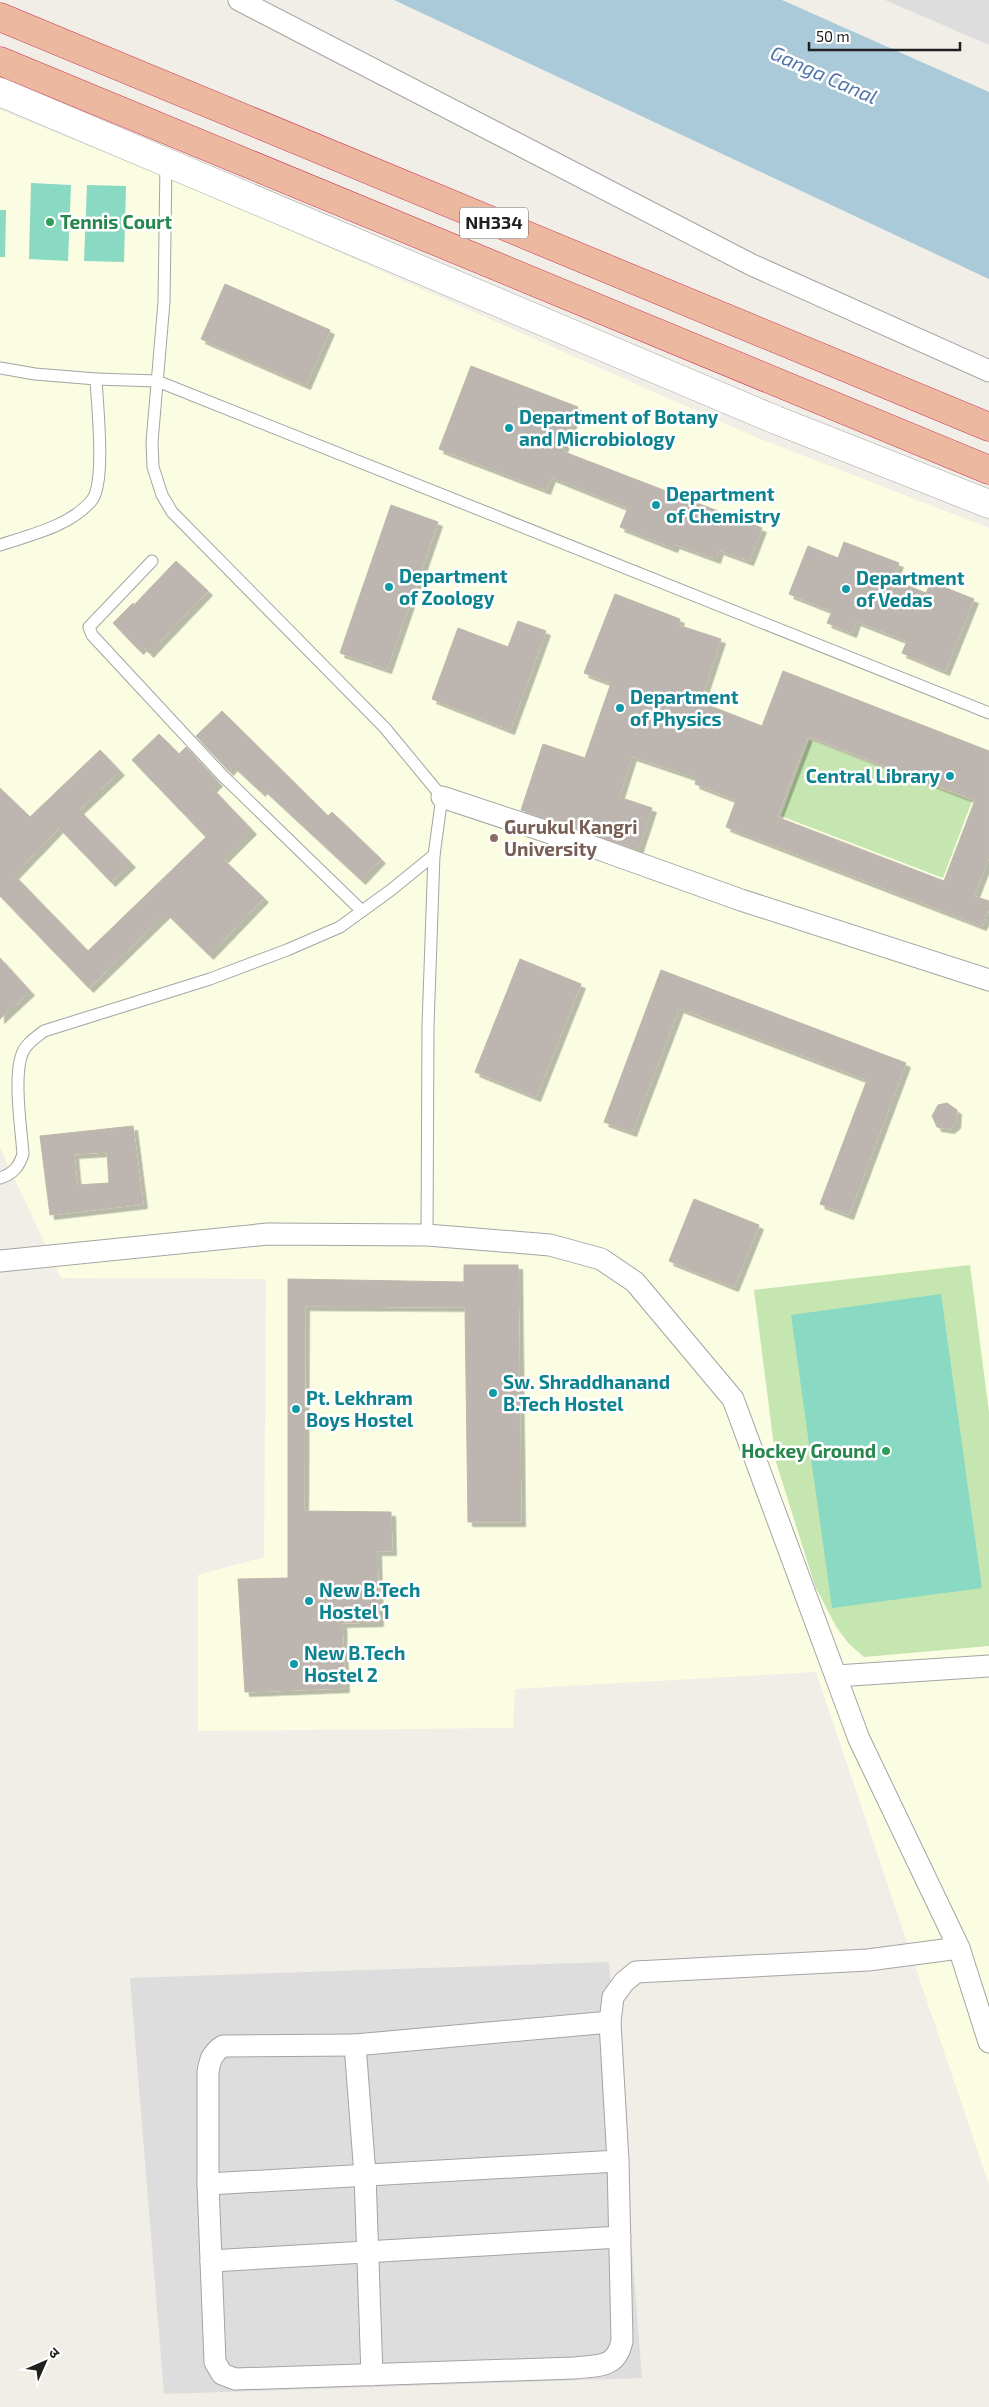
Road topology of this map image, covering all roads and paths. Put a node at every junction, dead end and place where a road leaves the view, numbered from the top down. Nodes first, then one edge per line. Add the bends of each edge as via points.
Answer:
1 (239, 0) edge
2 (0, 17) edge
3 (0, 61) edge
4 (0, 92) edge
5 (166, 163) junction
6 (0, 368) edge
7 (989, 371) edge
8 (96, 379) junction
9 (157, 381) junction
10 (989, 427) edge
11 (989, 470) edge
12 (989, 504) edge
13 (0, 545) edge
14 (152, 561) dead end
15 (989, 713) edge
16 (442, 797) junction
17 (434, 855) junction
18 (362, 910) junction
19 (989, 980) edge
20 (0, 1178) edge
21 (427, 1235) junction
22 (0, 1262) edge
23 (989, 1666) edge
24 (836, 1676) junction
25 (960, 1948) junction
26 (610, 2022) junction
27 (989, 2042) edge
28 (355, 2045) junction
29 (618, 2161) junction
30 (365, 2175) junction
31 (208, 2184) junction
32 (620, 2237) junction
33 (368, 2252) junction
34 (211, 2261) junction
35 (372, 2375) junction

1 - 7 street via 752,265
2 - 10 highway, NH334
3 - 11 highway, NH334
4 - 5 street
5 - 9 lane via 164,302
5 - 12 street via 776,420
6 - 8 lane
8 - 9 lane
8 - 13 lane via 100,465 94,498 70,518
9 - 15 lane
9 - 16 lane via 152,442 154,467 162,495 172,512 385,728
14 - 18 lane via 89,627 92,635 222,775
16 - 17 lane
16 - 19 street via 741,900
17 - 18 lane
17 - 21 lane via 428,1026
18 - 20 lane via 340,927 287,950 210,979 53,1028 32,1040 21,1056 19,1072 22,1154 16,1169
21 - 22 street via 268,1234
21 - 24 street via 550,1245 601,1259 636,1282 733,1400
23 - 24 street
24 - 25 street via 859,1739
25 - 26 street via 868,1960 636,1972 613,1997
25 - 27 street
26 - 28 street
26 - 29 street
28 - 30 street
28 - 31 street via 223,2046 215,2051 210,2058 208,2072
29 - 30 street
29 - 32 street
30 - 31 street
30 - 33 street
31 - 34 street
32 - 33 street
32 - 35 street via 622,2341 619,2354 610,2363 574,2368
33 - 34 street
33 - 35 street
34 - 35 street via 215,2362 222,2374 236,2379

